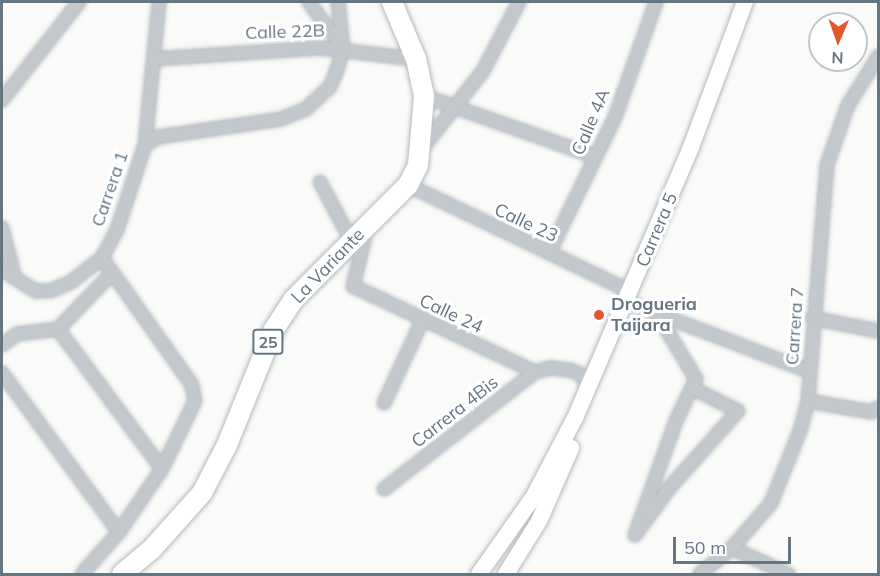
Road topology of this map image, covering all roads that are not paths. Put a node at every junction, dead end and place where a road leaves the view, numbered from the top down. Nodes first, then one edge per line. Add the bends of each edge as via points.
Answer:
1 (80, 2) edge
2 (159, 2) edge
3 (309, 2) edge
4 (338, 2) edge
5 (392, 2) edge
6 (519, 2) edge
7 (656, 2) edge
8 (745, 2) edge
9 (755, 2) edge
10 (343, 49) junction
11 (879, 57) edge
12 (154, 59) junction
13 (416, 59) junction
14 (424, 96) junction
15 (2, 100) edge
16 (453, 106) junction
17 (145, 145) junction
18 (421, 150) junction
19 (596, 157) junction
20 (320, 182) dead end
21 (408, 185) junction
22 (368, 224) junction
23 (2, 228) edge
24 (351, 240) junction
25 (549, 253) junction
26 (102, 258) junction
27 (2, 270) edge
28 (111, 274) junction
29 (14, 275) junction
30 (633, 299) junction
31 (657, 314) junction
32 (812, 318) junction
33 (422, 321) junction
34 (58, 329) junction
35 (879, 331) edge
36 (2, 345) edge
37 (535, 372) junction
38 (810, 372) junction
39 (2, 373) edge
40 (692, 388) junction
41 (588, 389) junction
42 (808, 401) junction
43 (384, 403) dead end
44 (879, 408) edge
45 (162, 469) junction
46 (384, 489) dead end
47 (119, 532) junction
48 (732, 548) junction
49 (774, 573) edge
50 (82, 574) edge
51 (122, 574) edge
52 (479, 574) edge
53 (506, 574) edge
54 (700, 574) edge
55 (788, 574) edge

1 - 15 street
2 - 12 street
3 - 10 street
4 - 10 street, Carrera 1
5 - 13 main road, La Variante / 25
6 - 16 street via 483,71
7 - 19 street, Calle 4A
8 - 30 street, Carrera 5
9 - 30 street, Carrera 5
10 - 12 street, Calle 22B via 265,49
10 - 13 street, Calle 22B
10 - 17 street, Carrera 1 via 330,87 306,109 281,119 166,135
11 - 32 street, Carrera 7 via 834,135 827,165
12 - 17 street
13 - 14 main road, La Variante / 25
14 - 16 street
14 - 18 main road, La Variante / 25
16 - 18 street
16 - 19 street
17 - 26 street, Carrera 1 via 117,230
18 - 21 main road, La Variante / 25
19 - 25 street, Calle 4A
20 - 24 street
21 - 22 main road, La Variante / 25
21 - 25 street, Calle 23
22 - 24 main road, La Variante / 25
22 - 33 street, Calle 24 via 353,286
23 - 29 street
24 - 51 main road, La Variante / 25 via 305,286 273,331 227,445 202,493 151,550
25 - 30 street, Calle 23
26 - 28 street
26 - 29 street, Carrera 1 via 71,282 50,291 36,291
27 - 29 street, Carrera 1
28 - 34 street
28 - 45 street via 192,385 195,401
30 - 31 street, Calle 23
30 - 41 street, Carrera 5
30 - 53 street, Carrera 5 via 539,521
31 - 38 street, Calle 23
31 - 40 street via 696,379
32 - 35 street
32 - 38 street, Carrera 7
33 - 37 street, Calle 24
33 - 43 street
34 - 36 street via 16,334
34 - 45 street
37 - 41 street, Carrera 4Bis via 550,368 582,375
37 - 46 street, Carrera 4Bis
38 - 42 street, Carrera 7
39 - 47 street
40 - 40 street via 672,430 635,535 671,486 738,411
41 - 52 street, Carrera 5 via 534,496
42 - 44 street via 871,412
42 - 48 street, Carrera 7 via 771,503
45 - 47 street
47 - 50 street
48 - 49 street
48 - 54 street, Carrera 7
49 - 55 street

